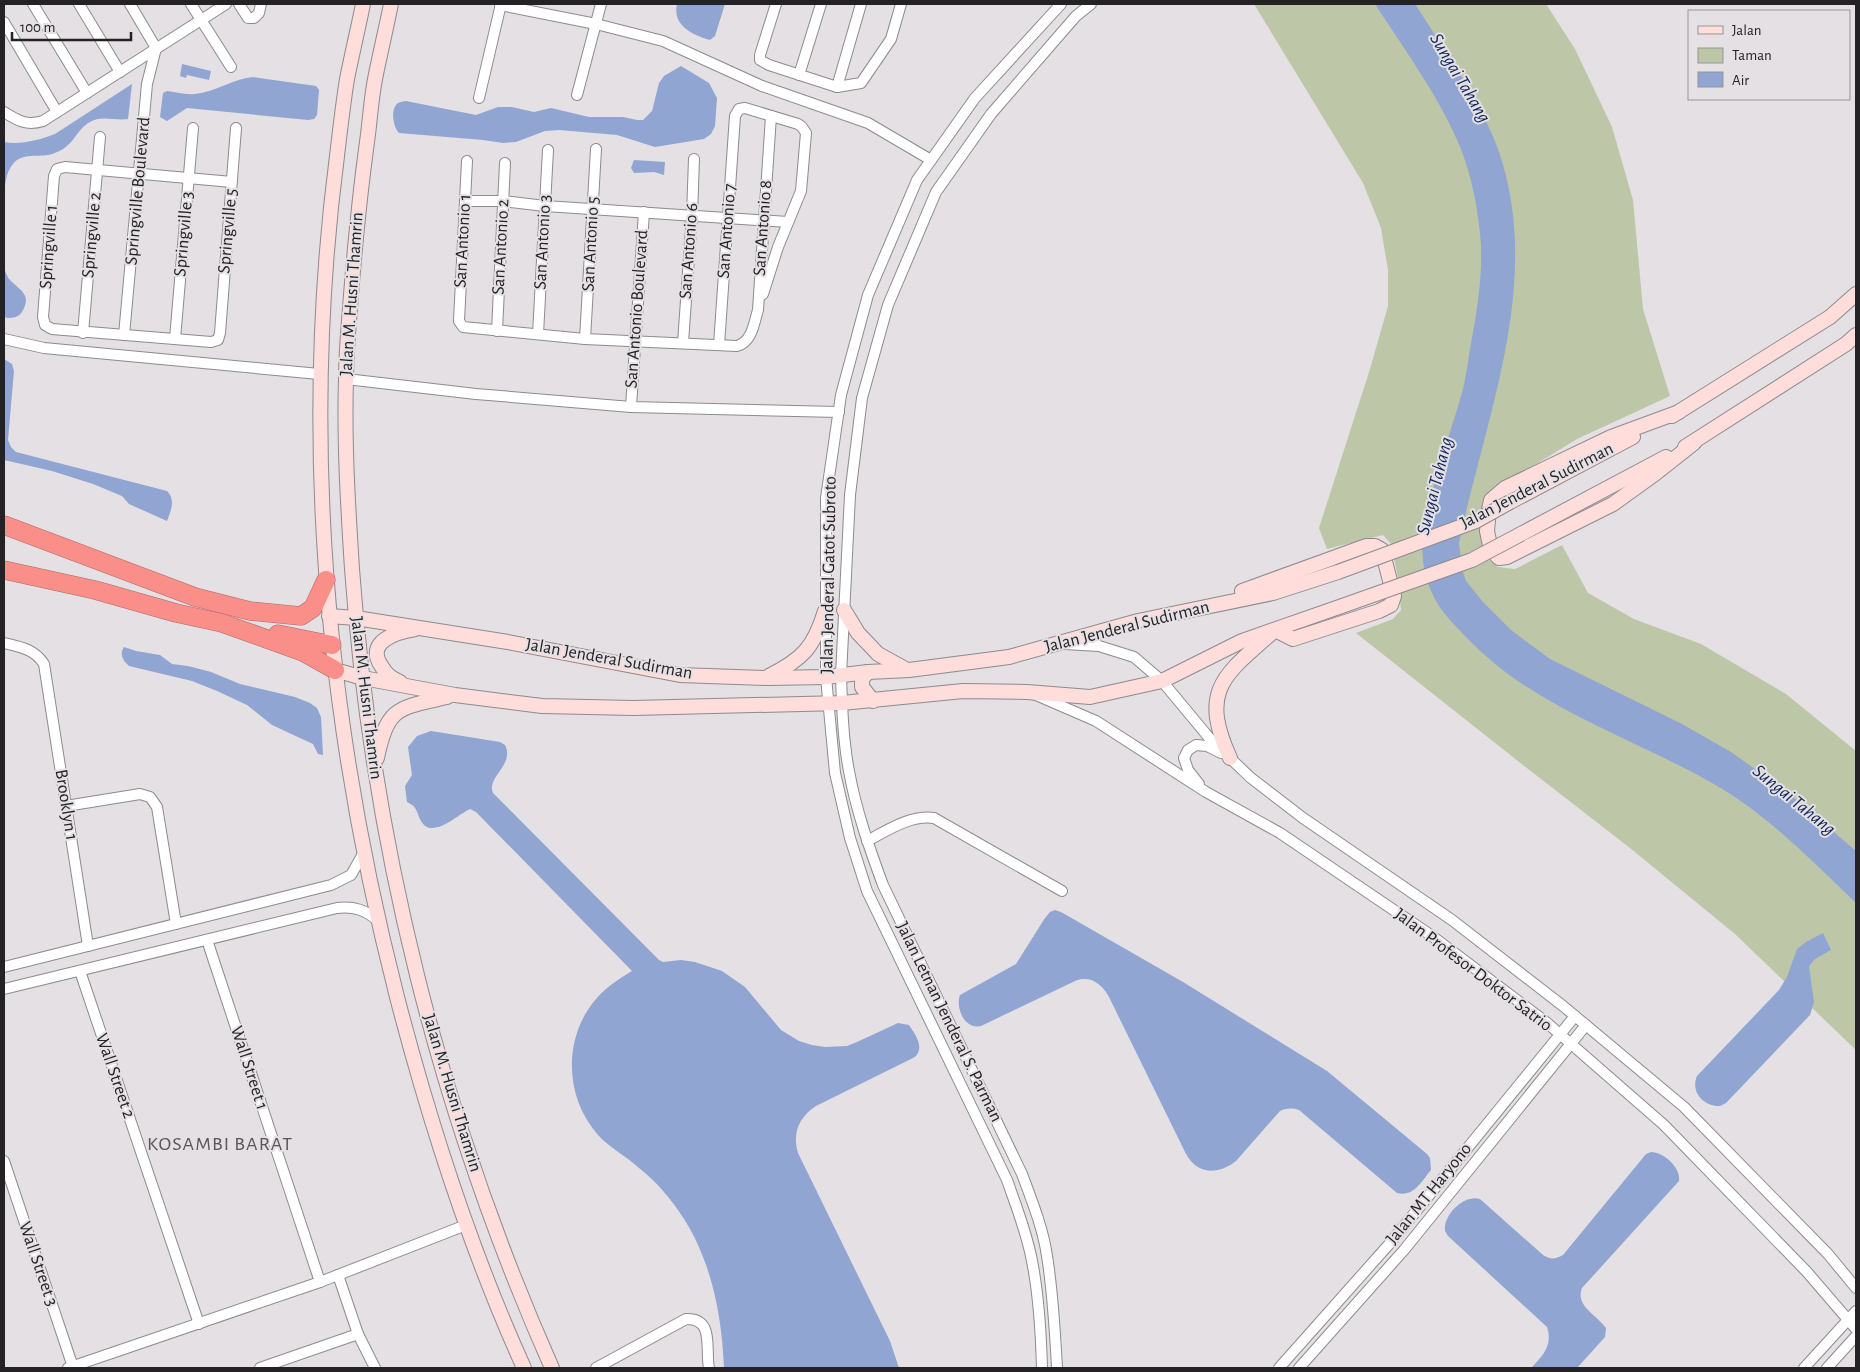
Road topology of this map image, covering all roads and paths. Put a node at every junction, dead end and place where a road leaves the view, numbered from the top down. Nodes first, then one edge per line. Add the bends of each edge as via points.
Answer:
1 (33, 4) edge
2 (79, 4) edge
3 (130, 4) edge
4 (191, 4) edge
5 (226, 4) edge
6 (239, 4) edge
7 (261, 4) edge
8 (364, 4) edge
9 (391, 4) edge
10 (500, 4) edge
11 (601, 4) edge
12 (776, 4) edge
13 (821, 4) edge
14 (861, 4) edge
15 (901, 4) edge
16 (1061, 4) edge
17 (1091, 4) edge
18 (201, 20) junction
19 (4, 22) edge
20 (596, 24) junction
21 (156, 48) junction
22 (231, 67) dead end
23 (120, 72) junction
24 (799, 75) junction
25 (837, 87) junction
26 (87, 93) junction
27 (577, 95) dead end
28 (479, 98) dead end
29 (4, 112) edge
30 (58, 112) junction
31 (771, 116) junction
32 (192, 128) dead end
33 (236, 128) dead end
34 (100, 137) dead end
35 (596, 149) dead end
36 (548, 150) dead end
37 (694, 159) dead end
38 (931, 160) junction
39 (467, 161) dead end
40 (505, 163) dead end
41 (97, 170) junction
42 (139, 174) junction
43 (188, 178) junction
44 (232, 182) junction
45 (466, 201) junction
46 (503, 201) junction
47 (545, 206) junction
48 (593, 208) junction
49 (644, 212) junction
50 (692, 215) junction
51 (728, 218) junction
52 (764, 220) junction
53 (788, 222) junction
54 (1856, 294) edge
55 (758, 310) junction
56 (497, 331) junction
57 (84, 333) junction
58 (538, 334) junction
59 (124, 335) junction
60 (1856, 335) edge
61 (4, 339) edge
62 (175, 339) junction
63 (585, 339) junction
64 (635, 341) junction
65 (683, 343) junction
66 (719, 345) junction
67 (319, 374) junction
68 (346, 379) junction
69 (631, 407) junction
70 (839, 412) junction
71 (1679, 412) junction
72 (1694, 443) junction
73 (4, 525) edge
74 (4, 570) edge
75 (4, 577) edge
76 (326, 580) junction
77 (95, 590) junction
78 (844, 610) junction
79 (825, 611) junction
80 (1169, 615) junction
81 (329, 616) junction
82 (356, 618) junction
83 (222, 623) junction
84 (425, 628) junction
85 (1275, 630) junction
86 (4, 644) edge
87 (1056, 644) junction
88 (332, 645) junction
89 (335, 670) junction
90 (908, 670) junction
91 (868, 672) junction
92 (841, 675) junction
93 (826, 677) junction
94 (363, 678) junction
95 (766, 678) junction
96 (1162, 681) junction
97 (422, 690) junction
98 (1027, 692) junction
99 (455, 695) junction
100 (873, 701) junction
101 (828, 703) junction
102 (842, 703) junction
103 (1230, 758) junction
104 (375, 768) junction
105 (1206, 792) junction
106 (66, 806) junction
107 (867, 841) junction
108 (363, 854) junction
109 (1062, 891) dead end
110 (378, 921) junction
111 (176, 924) junction
112 (207, 940) junction
113 (88, 946) junction
114 (4, 966) edge
115 (80, 971) junction
116 (4, 990) edge
117 (1575, 1016) junction
118 (1586, 1025) junction
119 (1560, 1034) junction
120 (1571, 1044) junction
121 (4, 1161) edge
122 (466, 1225) junction
123 (338, 1275) junction
124 (320, 1282) junction
125 (1856, 1288) edge
126 (1856, 1310) edge
127 (1848, 1320) junction
128 (199, 1324) junction
129 (1856, 1329) edge
130 (358, 1334) junction
131 (1856, 1336) edge
132 (281, 1365) edge
133 (70, 1368) edge
134 (260, 1368) edge
135 (375, 1368) edge
136 (524, 1368) edge
137 (552, 1368) edge
138 (596, 1368) edge
139 (709, 1368) edge
140 (1042, 1368) edge
141 (1057, 1368) edge
142 (1279, 1368) edge
143 (1299, 1368) edge
144 (1804, 1368) edge
145 (1827, 1368) edge

1 - 26 street
2 - 23 street
3 - 21 street
4 - 18 street
5 - 18 street
6 - 7 street via 248,18 254,18
8 - 67 street, Jalan M. Husni Thamrin via 347,80 328,228
9 - 68 street, Jalan M. Husni Thamrin via 374,83 356,227
10 - 20 street
10 - 28 street
11 - 20 street
12 - 24 street via 760,58
13 - 24 street
14 - 25 street
15 - 25 street via 891,39 861,83
16 - 38 street, Jalan Jenderal Gatot Subroto via 975,98
17 - 78 street, Jalan Jenderal Gatot Subroto via 1076,16 992,114 936,192 888,305 862,398 850,495
18 - 21 street
18 - 22 street
19 - 30 street
20 - 27 street
20 - 38 street via 663,41 762,86 868,123
21 - 23 street
21 - 42 street, Springville Boulevard via 147,84
23 - 26 street
24 - 25 street
26 - 30 street
29 - 30 street via 22,123 32,124
31 - 51 street, San Antonio 7 via 745,108 739,109 735,116
31 - 52 street, San Antonio 8
31 - 53 street via 798,124 806,133 801,191
32 - 43 street, Springville 3
33 - 44 street, Springville 5
34 - 41 street, Springville 2
35 - 48 street, San Antonio 5
36 - 47 street, San Antonio 3
37 - 50 street, San Antonio 6
38 - 70 street, Jalan Jenderal Gatot Subroto via 917,180 868,295
39 - 45 street, San Antonio 1
40 - 46 street, San Antonio 2
41 - 42 street
41 - 57 street, Springville 2
41 - 57 street, Springville 1 via 57,169 54,176 43,317 52,329
42 - 43 street
42 - 59 street, Springville Boulevard
43 - 44 street
43 - 62 street, Springville 3
44 - 62 street, Springville 5 via 218,340
45 - 46 street
45 - 56 street, San Antonio 1 via 459,322 463,327
46 - 47 street
46 - 56 street, San Antonio 2
47 - 48 street
47 - 58 street, San Antonio 3
48 - 49 street
48 - 63 street, San Antonio 5
49 - 50 street
49 - 64 street, San Antonio Boulevard
50 - 51 street
50 - 65 street, San Antonio 6
51 - 52 street
51 - 66 street, San Antonio 7
52 - 53 street
52 - 55 street, San Antonio 8
53 - 55 street
54 - 71 street, Jalan Jenderal Sudirman via 1830,317
55 - 66 street, San Antonio 8 via 744,344
56 - 58 street
57 - 59 street
58 - 63 street
59 - 62 street
60 - 72 street, Jalan Jenderal Sudirman
61 - 67 street via 44,348
63 - 64 street
64 - 65 street
64 - 69 street, San Antonio Boulevard
65 - 66 street
67 - 76 street, Jalan M. Husni Thamrin via 319,454
68 - 69 street
68 - 82 street, Jalan M. Husni Thamrin via 347,472
69 - 70 street
70 - 79 street, Jalan Jenderal Gatot Subroto via 826,498
71 - 72 street via 1611,437 1505,488 1491,500 1488,510 1491,550 1499,558 1507,558 1613,504
71 - 80 street, Jalan Jenderal Sudirman, bridge via 1476,521 1273,593
72 - 85 street, Jalan Jenderal Sudirman, bridge via 1472,560
73 - 76 highway via 204,600 250,611 301,616 313,608
74 - 77 highway
75 - 77 highway
76 - 81 street, Jalan M. Husni Thamrin
77 - 83 highway
78 - 90 street via 858,633 878,654
78 - 92 street, Jalan Jenderal Gatot Subroto
79 - 93 street, Jalan Jenderal Gatot Subroto
79 - 95 street via 819,631 806,652
80 - 85 street via 1366,546 1382,550 1394,596 1391,605 1379,612 1292,639
80 - 87 street, Jalan Jenderal Sudirman
81 - 82 street, Jalan Jenderal Sudirman
81 - 88 street, Jalan M. Husni Thamrin
82 - 84 street, Jalan Jenderal Sudirman
82 - 94 street, Jalan M. Husni Thamrin
83 - 88 highway
83 - 89 highway via 303,652
84 - 95 street, Jalan Jenderal Sudirman via 680,675
84 - 97 street via 390,636 380,643 377,654 378,662 394,680
85 - 96 street, Jalan Jenderal Sudirman via 1242,641
85 - 103 street via 1232,669 1216,699 1220,736
86 - 106 street, Brooklyn 1 via 28,649 44,664
87 - 90 street, Jalan Jenderal Sudirman via 1009,657
87 - 96 street, Jalan Profesor Doktor Satrio via 1099,646 1134,657
88 - 89 street, Jalan M. Husni Thamrin
89 - 94 street, Jalan Jenderal Sudirman
89 - 108 street, Jalan M. Husni Thamrin
90 - 91 street, Jalan Jenderal Sudirman
91 - 92 street, Jalan Jenderal Sudirman
91 - 100 street via 862,679 862,687
92 - 93 street, Jalan Jenderal Sudirman
92 - 102 street, Jalan Letnan Jenderal S. Parman
93 - 95 street, Jalan Jenderal Sudirman
93 - 101 street, Jalan Jenderal Gatot Subroto
94 - 97 street, Jalan Jenderal Sudirman
94 - 104 street, Jalan M. Husni Thamrin
96 - 98 street, Jalan Jenderal Sudirman via 1090,697
96 - 103 street, Jalan Profesor Doktor Satrio
97 - 99 street, Jalan Jenderal Sudirman
98 - 100 street, Jalan Jenderal Sudirman via 963,691
98 - 105 street, Jalan Profesor Doktor Satrio via 1096,721
99 - 101 street, Jalan Jenderal Sudirman via 542,706 625,708
99 - 104 street via 415,704 392,716 382,734
100 - 102 street, Jalan Jenderal Sudirman
101 - 102 street, Jalan Jenderal Sudirman
101 - 140 street, Jalan Letnan Jenderal S. Parman via 835,773 850,838 867,891 1007,1180 1020,1218 1032,1260 1040,1314
102 - 107 street, Jalan Letnan Jenderal S. Parman via 848,770
103 - 105 street via 1207,746 1196,745 1188,750 1184,758 1188,770
103 - 117 street, Jalan Profesor Doktor Satrio via 1303,818 1452,920
104 - 137 street, Jalan M. Husni Thamrin via 400,900 448,1086 492,1218
105 - 119 street, Jalan Profesor Doktor Satrio via 1280,833 1424,931
106 - 111 street via 140,794 150,797 156,807
106 - 113 street, Brooklyn 1
107 - 109 street via 911,819 934,818
107 - 141 street, Jalan Letnan Jenderal S. Parman via 883,885 1034,1205 1047,1255
108 - 110 street, Jalan M. Husni Thamrin
108 - 111 street via 351,874 342,881
110 - 112 street via 365,911 347,906
110 - 122 street, Jalan M. Husni Thamrin via 425,1098
111 - 113 street
112 - 115 street
112 - 124 street, Wall Street 1
113 - 114 street
115 - 116 street
115 - 128 street, Wall Street 2
117 - 118 street, Jalan Profesor Doktor Satrio
117 - 119 street, Jalan MT Haryono
118 - 120 street, Jalan MT Haryono
118 - 125 street, Jalan Profesor Doktor Satrio via 1684,1107 1828,1254
119 - 120 street, Jalan Profesor Doktor Satrio
119 - 142 street, Jalan MT Haryono via 1391,1242
120 - 127 street, Jalan Profesor Doktor Satrio via 1664,1125 1807,1272
120 - 143 street, Jalan MT Haryono via 1404,1250
121 - 133 street, Wall Street 3
122 - 123 street
122 - 136 street, Jalan M. Husni Thamrin
123 - 124 street
123 - 130 street
124 - 128 street
126 - 127 street
127 - 129 street, Jalan Profesor Doktor Satrio
127 - 144 street
128 - 133 street
130 - 132 street
130 - 135 street
131 - 145 street
132 - 134 street
138 - 139 street via 686,1319 695,1319 706,1328

